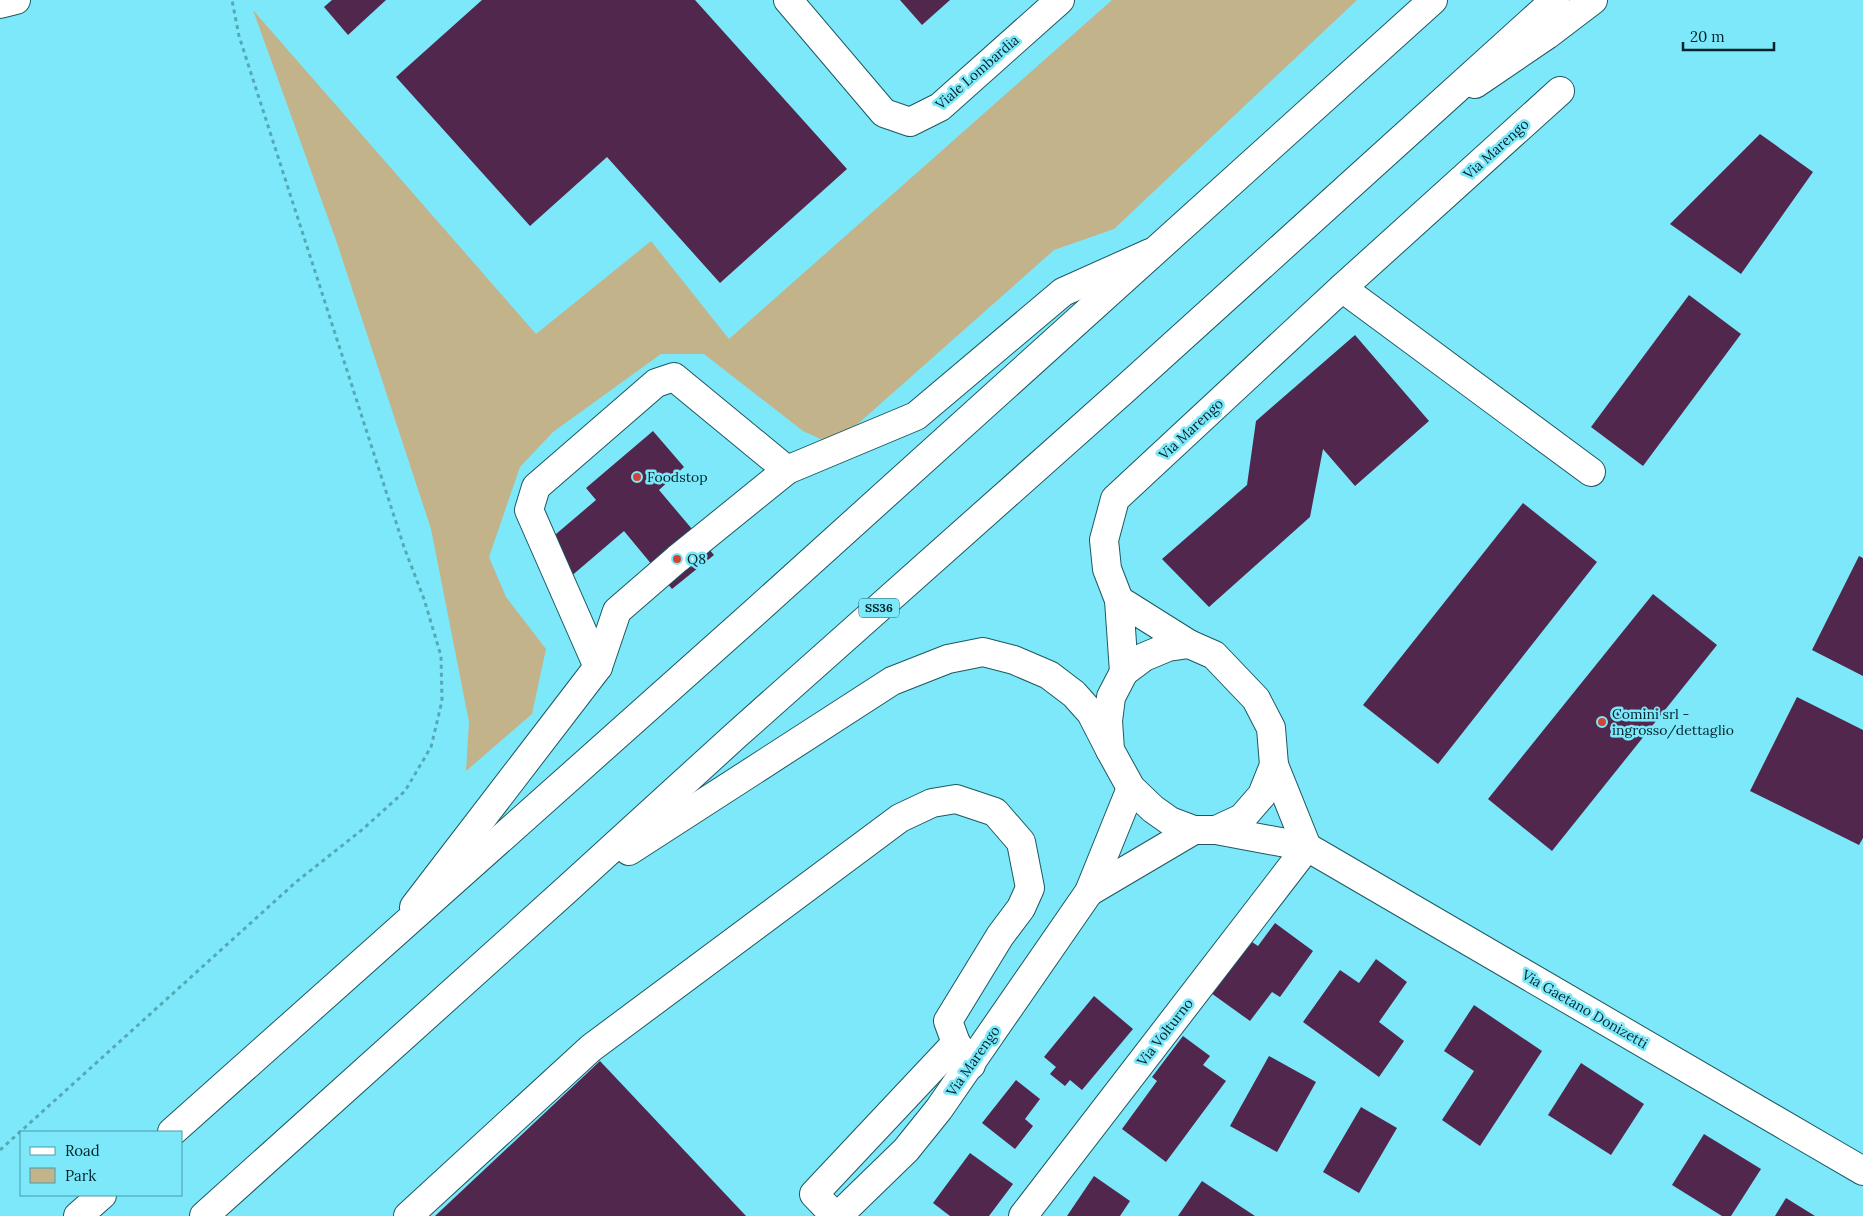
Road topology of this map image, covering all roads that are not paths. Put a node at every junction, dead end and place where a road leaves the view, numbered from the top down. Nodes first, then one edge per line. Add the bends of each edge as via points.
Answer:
1 (16, 0) edge
2 (788, 0) edge
3 (1060, 0) edge
4 (1555, 0) edge
5 (1593, 0) edge
6 (1428, 3) edge
7 (0, 4) edge
8 (1560, 91) dead end
9 (1420, 122) junction
10 (1153, 251) junction
11 (1342, 288) junction
12 (787, 470) junction
13 (1591, 472) dead end
14 (1119, 600) junction
15 (1188, 644) junction
16 (598, 666) junction
17 (1124, 672) junction
18 (1110, 750) junction
19 (1274, 765) junction
20 (1131, 788) junction
21 (1205, 830) junction
22 (1307, 847) junction
23 (564, 892) junction
24 (1089, 892) junction
25 (392, 936) junction
26 (963, 1054) junction
27 (173, 1131) edge
28 (1863, 1171) edge
29 (101, 1196) edge
30 (78, 1216) edge
31 (204, 1216) edge
32 (408, 1216) edge
33 (837, 1216) edge
34 (1023, 1216) edge

1 - 7 main road
2 - 3 main road, Viale Lombardia via 884,113 910,122 940,107
4 - 9 main road, SS36
5 - 9 main road
6 - 10 main road
8 - 11 main road, Via Marengo
9 - 23 main road, SS36
10 - 12 main road via 1063,292 916,416
10 - 25 main road
11 - 13 main road
11 - 14 main road, Via Marengo via 1115,499 1104,540 1107,569
12 - 16 main road via 617,611
12 - 16 main road via 674,377 656,383 536,487 529,510
14 - 15 main road
14 - 17 main road, Via Marengo
15 - 17 main road via 1168,647 1144,657
15 - 19 main road via 1214,655 1256,700 1271,728
16 - 25 main road
17 - 18 main road via 1111,697 1108,721
18 - 20 main road
18 - 23 main road via 1091,713 1049,674 983,652 948,658 892,681
19 - 21 main road via 1262,795 1242,818
19 - 22 main road
20 - 21 main road via 1170,822
20 - 24 main road, Via Marengo
21 - 22 main road, Via Gaetano Donizetti
21 - 24 main road, Via Marengo
22 - 28 main road, Via Gaetano Donizetti
22 - 34 main road, Via Volturno
23 - 31 main road, SS36
24 - 26 main road, Via Marengo
25 - 27 main road
26 - 32 main road via 948,1021 1021,908 1030,888 1021,842 995,812 956,799 932,803 900,818 591,1048
26 - 33 main road, Via Marengo via 940,1109 906,1150
26 - 33 main road via 814,1194
29 - 30 main road

